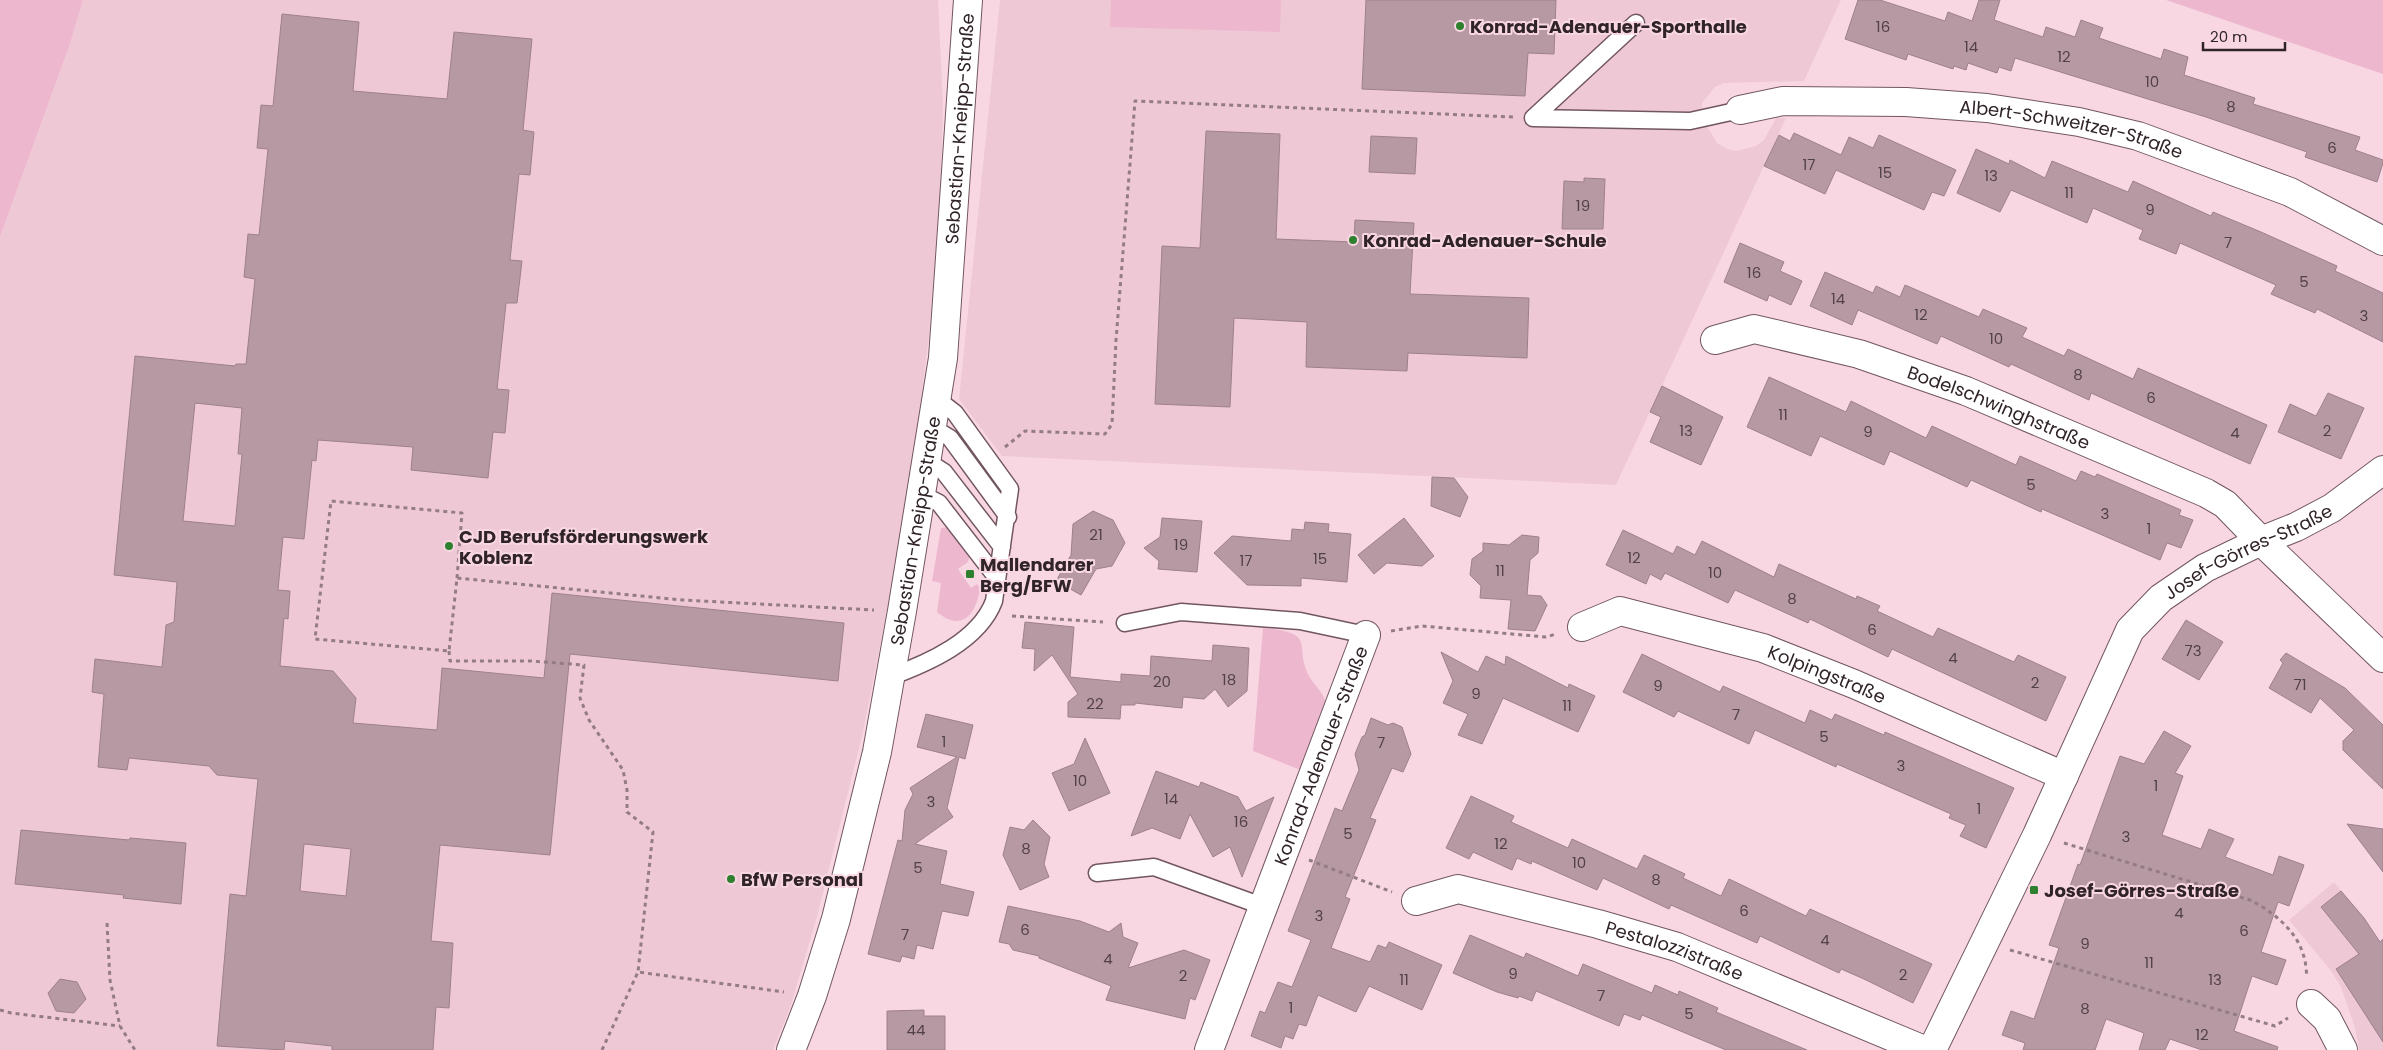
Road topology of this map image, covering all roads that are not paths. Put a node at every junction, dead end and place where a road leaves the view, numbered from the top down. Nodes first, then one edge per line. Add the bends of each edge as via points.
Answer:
1 (968, 0) edge
2 (1636, 23) dead end
3 (1740, 110) joint
4 (2383, 241) edge
5 (1715, 340) dead end
6 (936, 399) junction
7 (932, 427) junction
8 (927, 461) junction
9 (2383, 470) edge
10 (921, 494) junction
11 (1008, 517) junction
12 (2261, 541) junction
13 (1002, 547) junction
14 (997, 578) junction
15 (1125, 623) road end
16 (1582, 627) road end
17 (1366, 635) joint
18 (2383, 658) edge
19 (890, 677) junction
20 (2064, 776) junction
21 (1097, 873) dead end
22 (1416, 901) road end
23 (1262, 906) junction
24 (2311, 1004) road end
25 (791, 1050) edge
26 (1209, 1050) edge
27 (1924, 1050) edge
28 (1932, 1050) edge
29 (2343, 1050) edge

1 - 6 street, Sebastian-Kneipp-Straße via 951,267
2 - 3 lane via 1533,118 1690,121
3 - 4 street, Albert-Schweitzer-Straße via 1783,101 1906,102 1987,108 2078,122 2138,136 2290,192
5 - 12 street, Bodelschwinghstraße via 1754,329 1860,354 1966,391 2206,493 2226,504
6 - 7 street, Sebastian-Kneipp-Straße
6 - 11 lane via 955,413 1010,489
7 - 8 street, Sebastian-Kneipp-Straße
7 - 11 lane via 950,438
8 - 10 street, Sebastian-Kneipp-Straße
8 - 13 lane via 944,472
9 - 12 street, Josef-Görres-Straße via 2332,508
10 - 14 lane via 939,503
10 - 19 street, Sebastian-Kneipp-Straße
11 - 13 lane
12 - 18 street, Bodelschwinghstraße
12 - 20 street, Josef-Görres-Straße via 2205,568 2161,598 2130,630
13 - 14 lane
14 - 19 lane via 989,614 948,650
15 - 17 lane, Konrad-Adenauer-Straße via 1181,612 1300,621
16 - 20 street, Kolpingstraße via 1620,611 1763,648
17 - 23 street, Konrad-Adenauer-Straße
19 - 25 street, Sebastian-Kneipp-Straße via 877,752 836,919
20 - 28 street, Josef-Görres-Straße
21 - 23 lane via 1154,867
22 - 27 street, Pestalozzistraße via 1458,889 1660,942
23 - 26 street, Konrad-Adenauer-Straße
24 - 29 street via 2327,1019

